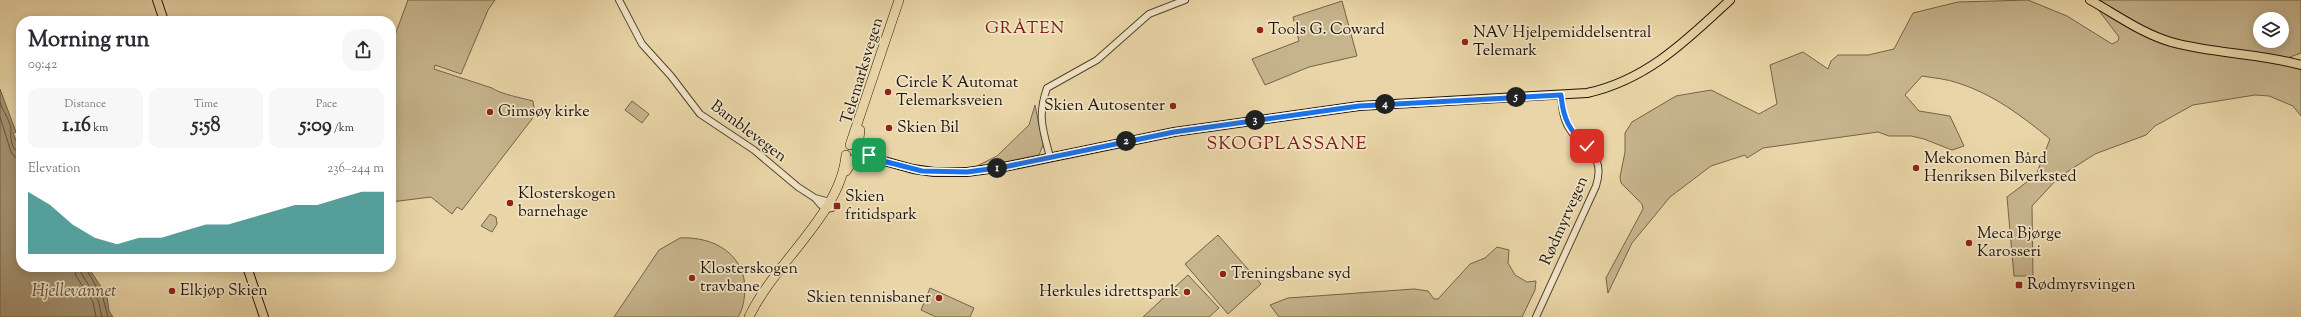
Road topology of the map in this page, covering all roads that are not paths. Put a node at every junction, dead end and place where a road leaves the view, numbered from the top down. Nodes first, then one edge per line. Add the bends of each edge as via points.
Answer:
1 (157, 0) edge
2 (619, 0) edge
3 (1185, 0) edge
4 (1730, 0) edge
5 (2090, 0) edge
6 (898, 2) edge
7 (162, 16) edge
8 (2301, 65) edge
9 (1561, 95) junction
10 (856, 147) junction
11 (852, 157) junction
12 (1050, 157) junction
13 (884, 161) junction
14 (829, 206) junction
15 (249, 272) edge
16 (264, 317) edge
17 (749, 317) edge
18 (1536, 317) edge

1 - 7 main road
2 - 14 street, Bamblevegen via 642,44 700,114 754,150 798,187
3 - 12 street via 1149,14 1097,60 1047,88 1040,118
4 - 9 main road via 1666,57 1640,74 1602,89
5 - 8 main road via 2132,25 2163,39
6 - 10 highway, Telemarksvegen via 888,44
9 - 12 main road via 1359,106 1174,132
9 - 18 street, Rødmyrvegen via 1565,120 1574,136 1593,153 1598,163 1599,174 1596,186
10 - 11 highway, Telemarksvegen via 860,154
10 - 11 highway, Telemarksvegen via 846,149
10 - 13 main road
11 - 13 main road
11 - 14 highway, Telemarksvegen
12 - 13 main road via 989,170 956,173 922,171
14 - 17 highway, Telemarksvegen via 777,271
15 - 16 main road

